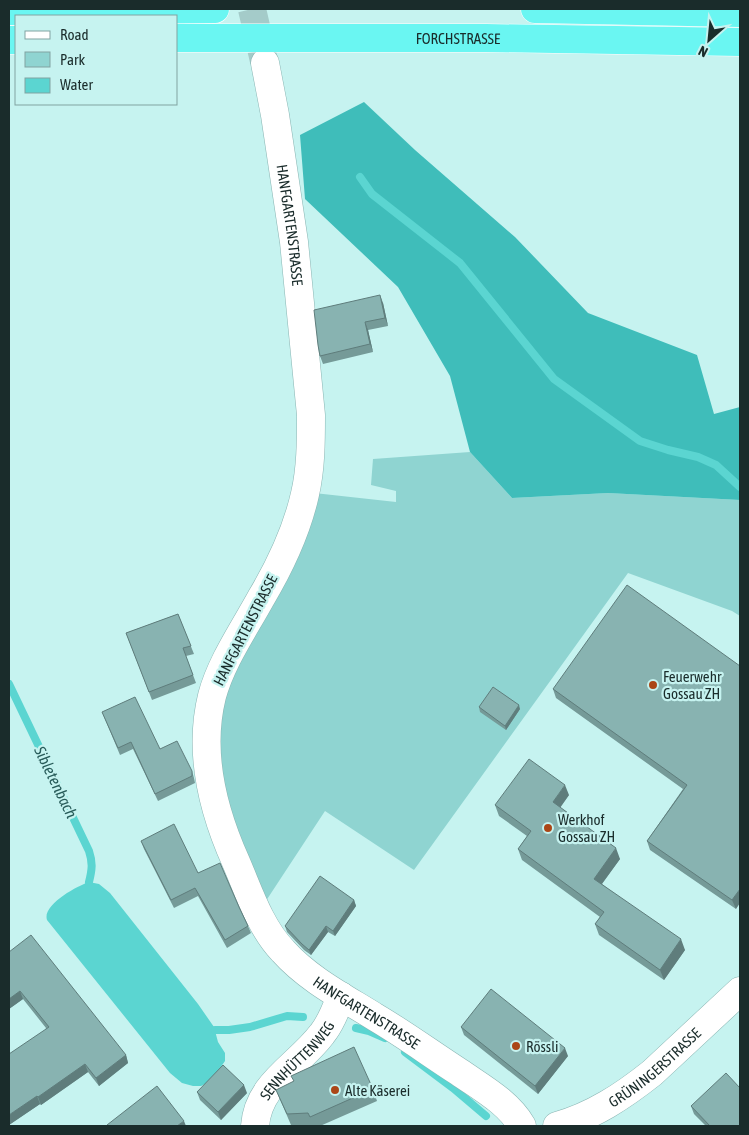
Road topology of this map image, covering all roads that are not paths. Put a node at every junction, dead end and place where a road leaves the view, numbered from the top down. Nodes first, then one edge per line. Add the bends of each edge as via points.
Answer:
1 (216, 9) edge
2 (535, 9) edge
3 (9, 11) edge
4 (740, 13) edge
5 (178, 38) edge
6 (740, 42) edge
7 (265, 63) tunnel mouth
8 (740, 991) edge
9 (341, 996) junction
10 (254, 1126) edge
11 (522, 1126) edge
12 (557, 1126) edge

1 - 3 highway
2 - 4 highway
5 - 6 highway, FORCHSTRASSE
7 - 9 street, HANFGARTENSTRASSE via 294,242 310,415 309,468 298,518 288,544 218,678 206,729 206,759 213,796 231,851 263,921 280,949 292,961
8 - 12 street, GRÜNINGERSTRASSE via 652,1073 608,1104
9 - 10 street, SENNHÜTTENWEG via 322,1034 265,1093
9 - 11 street, HANFGARTENSTRASSE via 486,1090 514,1114

